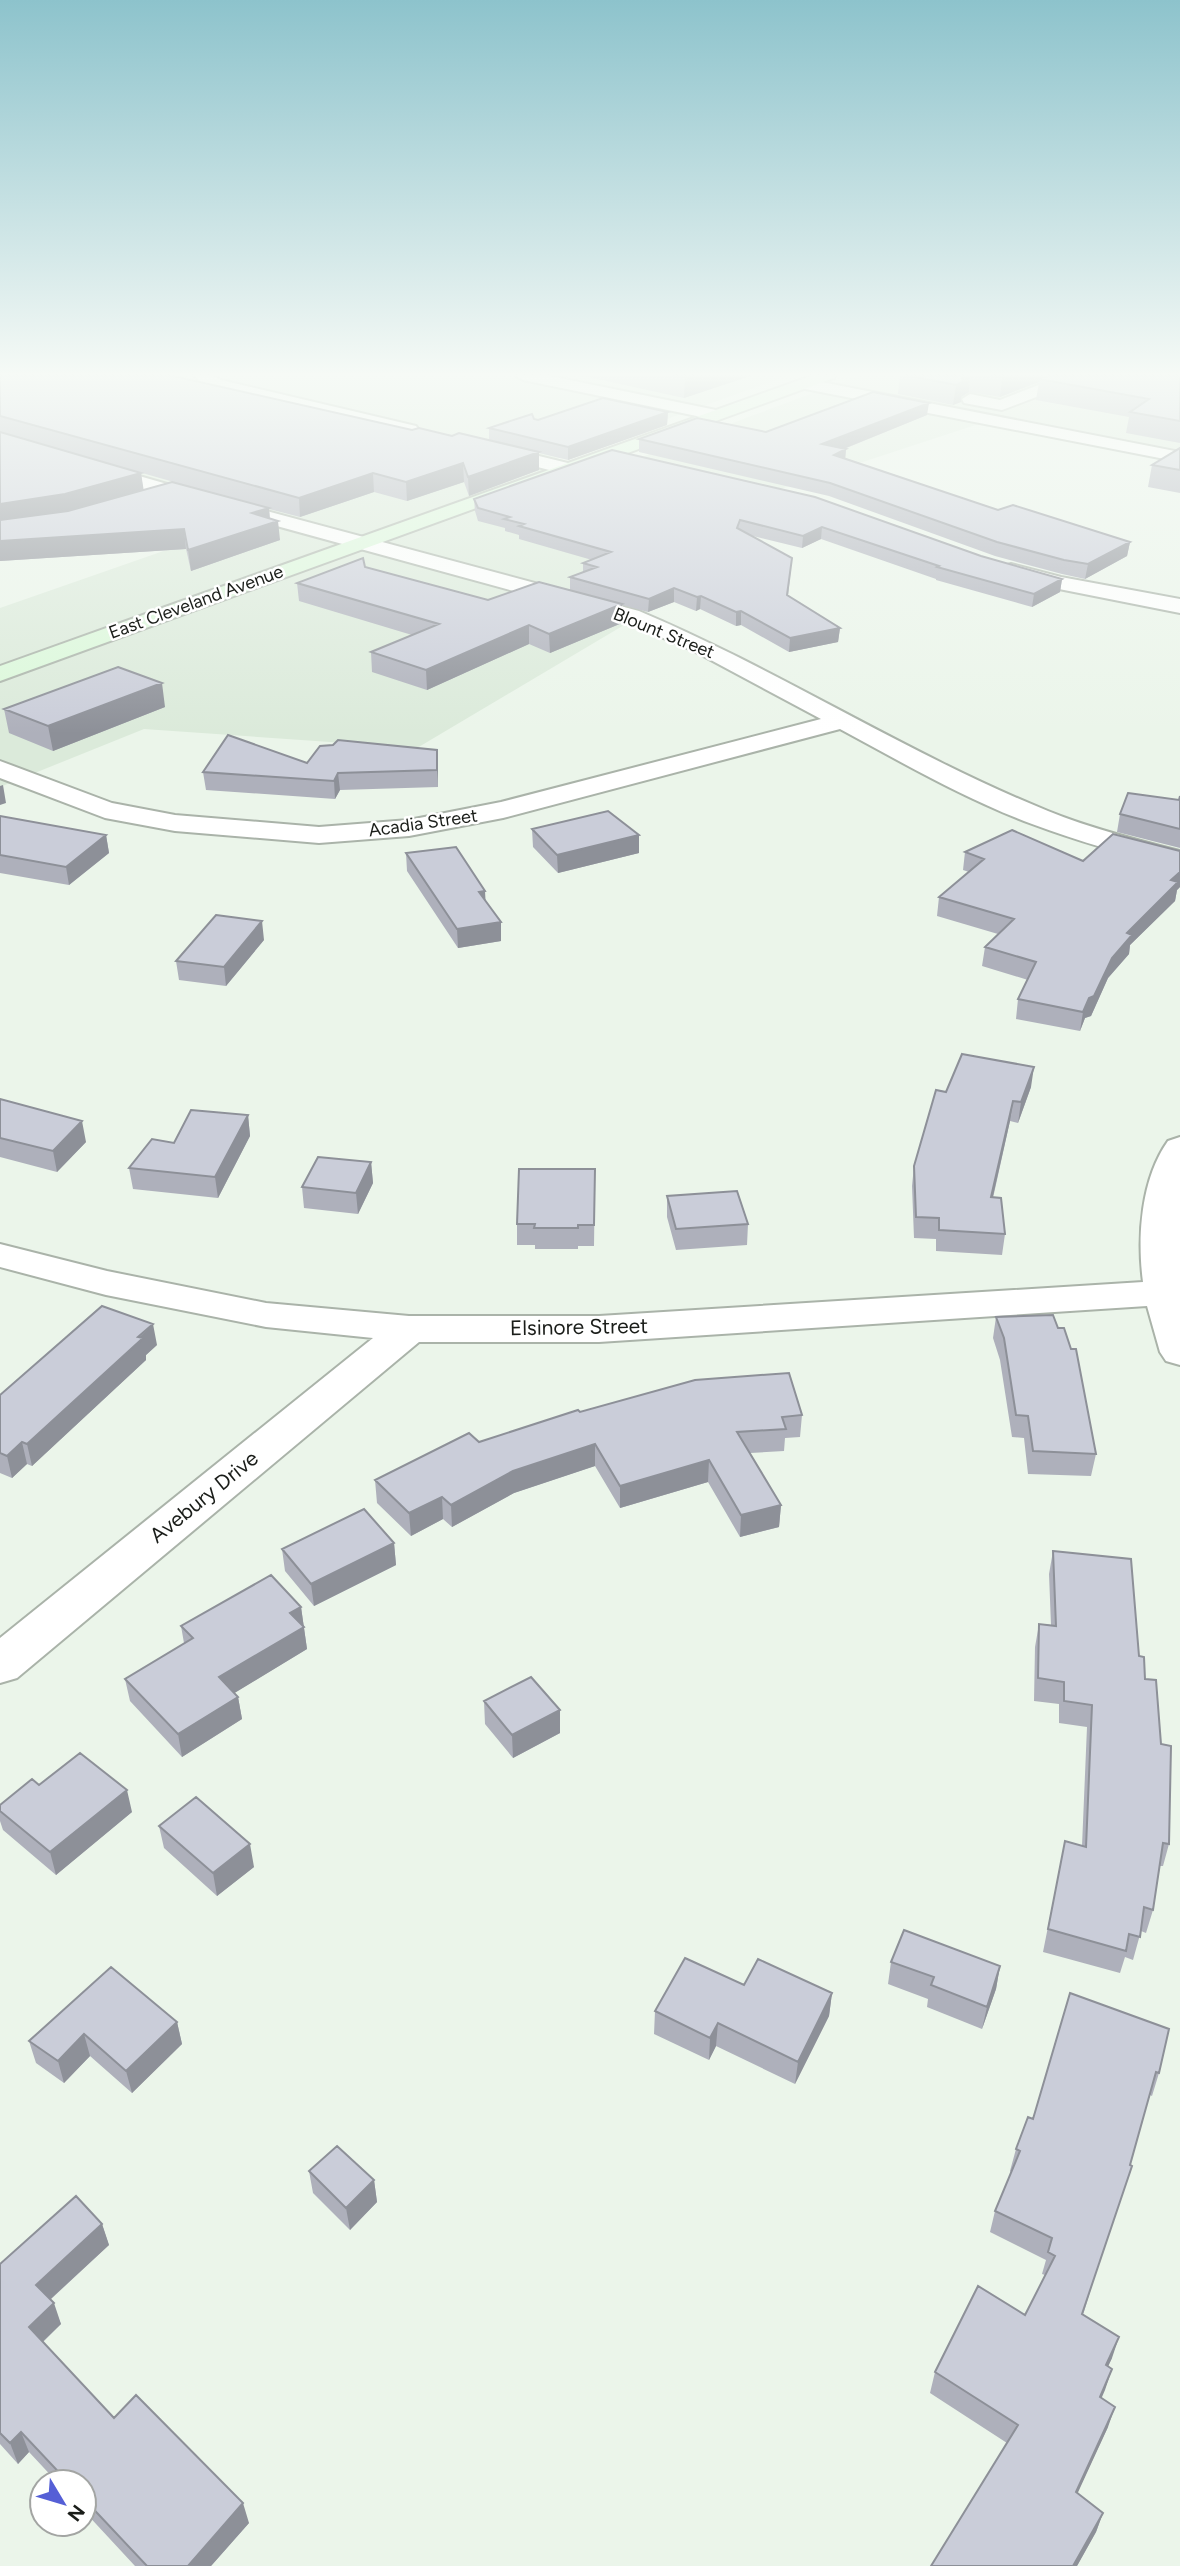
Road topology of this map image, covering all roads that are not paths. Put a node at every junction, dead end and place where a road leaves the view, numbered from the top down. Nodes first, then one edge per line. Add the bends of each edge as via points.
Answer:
1 (166, 495) edge
2 (184, 495) edge
3 (495, 495) edge
4 (137, 504) edge
5 (360, 542) junction
6 (987, 563) edge
7 (1180, 606) edge
8 (0, 674) edge
9 (843, 721) junction
10 (0, 769) edge
11 (1180, 860) edge
12 (1180, 1147) edge
13 (0, 1255) edge
14 (1164, 1293) junction
15 (409, 1329) junction
16 (1180, 1352) edge
17 (0, 1665) edge

1 - 4 street
2 - 5 street, Blount Street
3 - 5 main road, East Cleveland Avenue
5 - 8 main road, East Cleveland Avenue
5 - 9 street, Blount Street via 631,617 702,646
6 - 7 street via 1059,583
9 - 10 street, Acadia Street via 503,810 409,828 318,835 187,824 105,810
9 - 11 street, Blount Street via 953,779 1041,818
12 - 14 street via 1160,1223
13 - 15 street, Elsinore Street via 106,1283 266,1315
14 - 15 street, Elsinore Street via 599,1329
14 - 16 street
15 - 17 street, Avebury Drive

